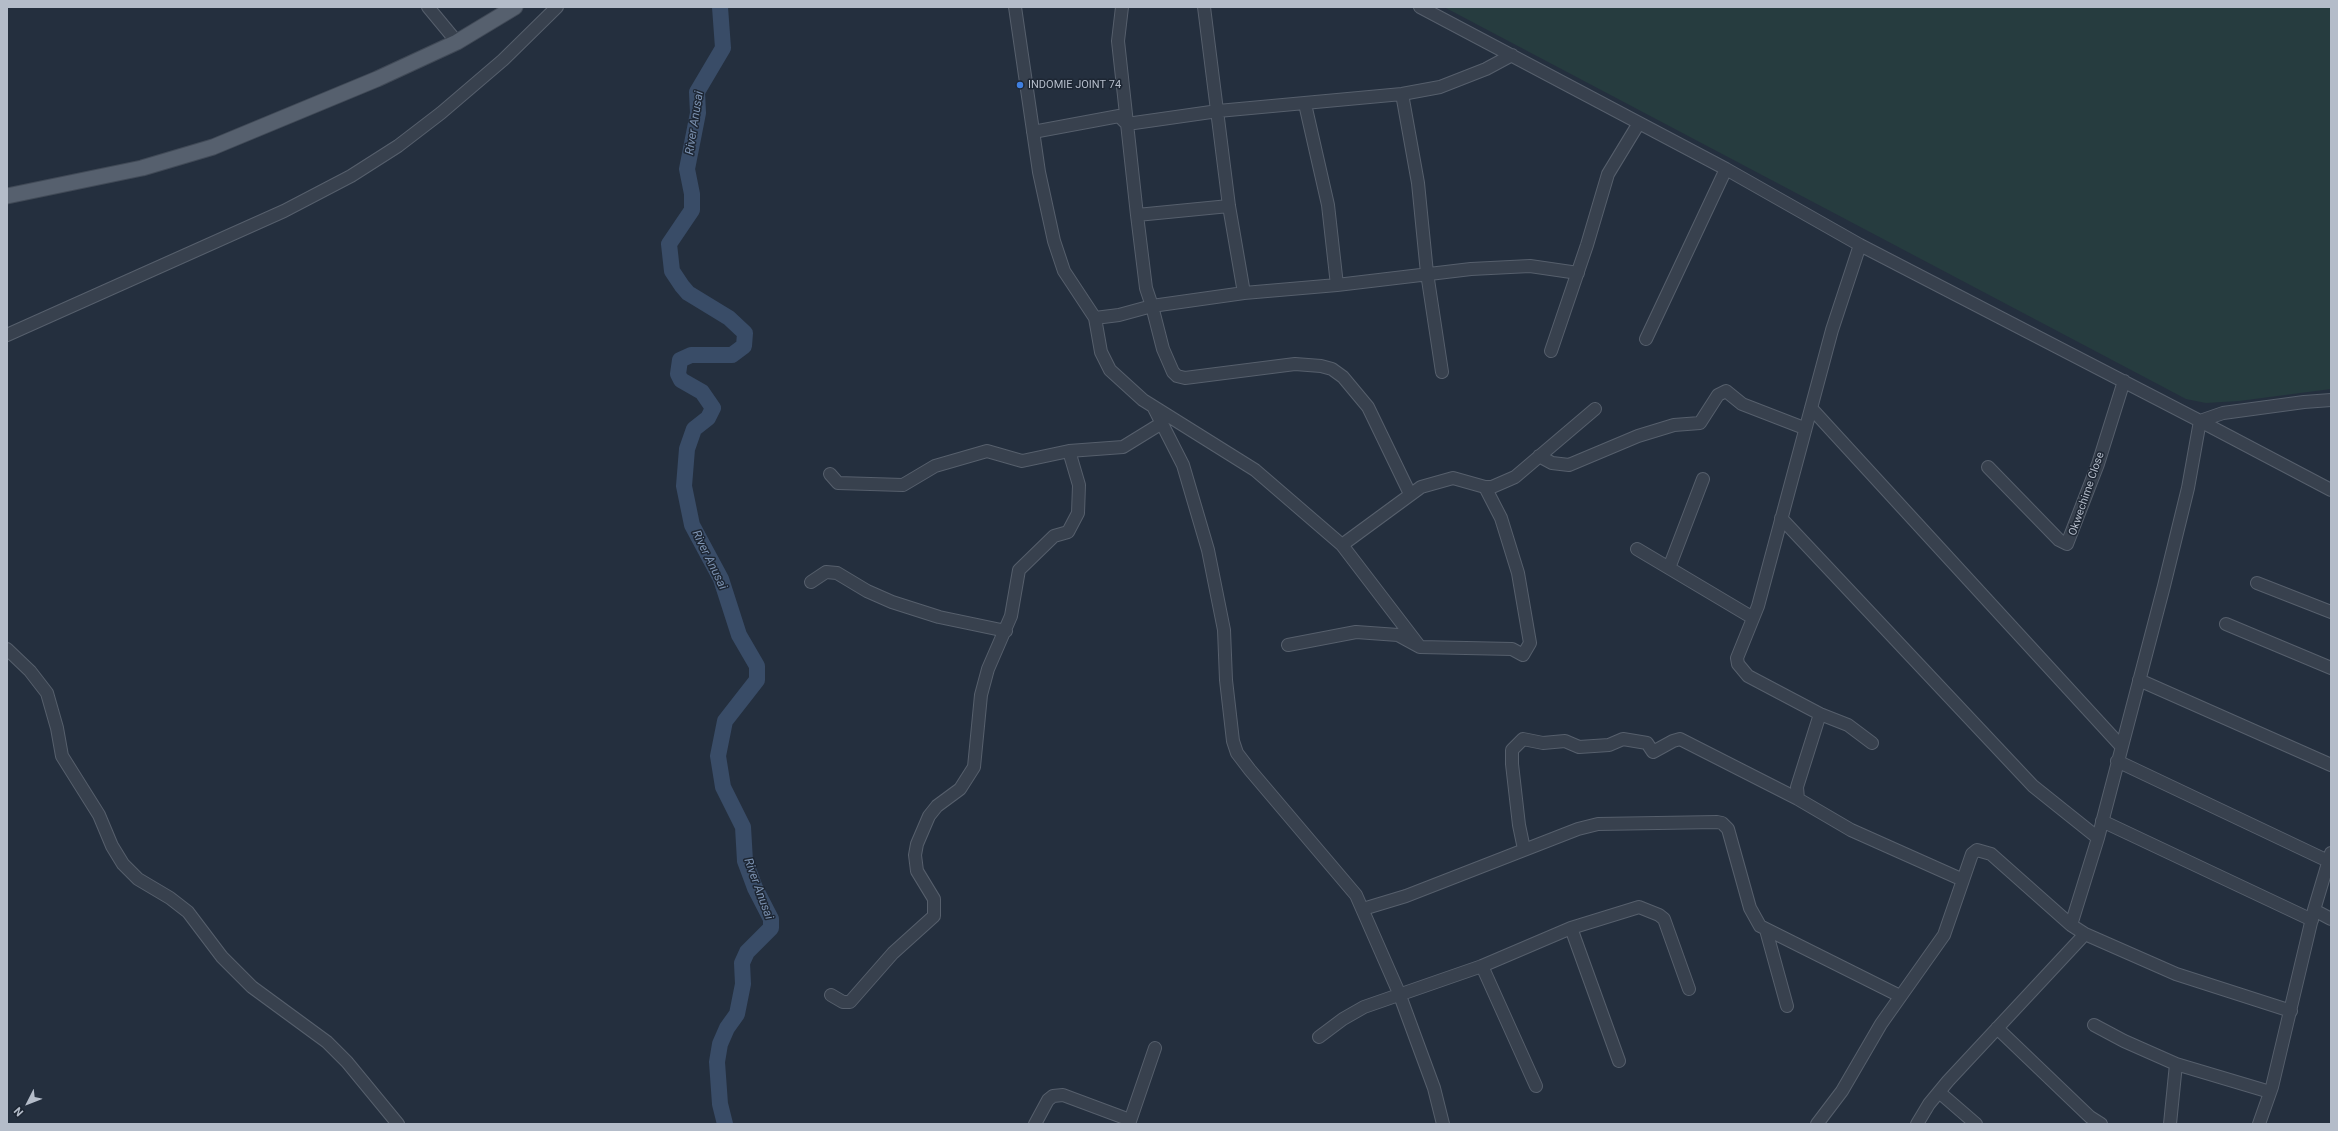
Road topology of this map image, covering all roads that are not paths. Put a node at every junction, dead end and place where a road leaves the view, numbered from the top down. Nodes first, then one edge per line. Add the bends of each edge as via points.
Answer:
1 (428, 7) edge
2 (515, 7) edge
3 (557, 7) edge
4 (1015, 7) edge
5 (1122, 7) edge
6 (1204, 7) edge
7 (1420, 7) edge
8 (457, 42) junction
9 (1512, 56) junction
10 (1402, 94) junction
11 (1305, 104) junction
12 (1218, 111) junction
13 (1639, 123) junction
14 (1127, 124) junction
15 (1033, 132) junction
16 (1726, 169) junction
17 (7, 196) edge
18 (1229, 206) junction
19 (1137, 215) junction
20 (1860, 245) junction
21 (1427, 273) junction
22 (1578, 274) junction
23 (1338, 286) junction
24 (1244, 293) junction
25 (1152, 306) junction
26 (1095, 318) junction
27 (7, 335) edge
28 (1646, 339) dead end
29 (1551, 352) dead end
30 (1442, 372) dead end
31 (2124, 382) junction
32 (2331, 400) edge
33 (1154, 407) junction
34 (1595, 408) dead end
35 (1811, 408) junction
36 (2200, 421) junction
37 (1162, 423) junction
38 (1804, 428) junction
39 (1069, 451) junction
40 (1539, 456) junction
41 (1988, 466) dead end
42 (830, 474) dead end
43 (1703, 479) dead end
44 (1485, 487) junction
45 (2331, 490) edge
46 (1410, 494) junction
47 (1781, 518) junction
48 (1342, 545) junction
49 (1637, 549) dead end
50 (1669, 568) junction
51 (811, 582) dead end
52 (2257, 583) dead end
53 (2331, 612) edge
54 (1753, 618) junction
55 (2226, 624) dead end
56 (1006, 631) junction
57 (1288, 645) dead end
58 (1420, 647) junction
59 (7, 649) edge
60 (2331, 668) edge
61 (2139, 680) junction
62 (1820, 714) junction
63 (1872, 743) dead end
64 (2121, 746) junction
65 (2117, 761) junction
66 (2331, 765) edge
67 (1798, 799) junction
68 (2102, 821) junction
69 (2098, 838) junction
70 (1524, 849) junction
71 (2330, 857) edge
72 (1962, 880) junction
73 (1363, 909) junction
74 (2313, 915) junction
75 (2331, 919) edge
76 (2070, 925) junction
77 (1571, 928) junction
78 (1766, 930) junction
79 (2085, 934) junction
80 (1482, 966) junction
81 (1689, 989) dead end
82 (1399, 993) junction
83 (831, 995) dead end
84 (1900, 996) junction
85 (1787, 1006) dead end
86 (2291, 1012) junction
87 (2094, 1025) dead end
88 (1997, 1028) junction
89 (1319, 1037) dead end
90 (1155, 1048) dead end
91 (1619, 1061) dead end
92 (2176, 1064) junction
93 (1536, 1086) dead end
94 (1939, 1092) junction
95 (2270, 1092) junction
96 (1130, 1122) edge
97 (398, 1124) edge
98 (1035, 1124) edge
99 (1443, 1124) edge
100 (1817, 1124) edge
101 (1917, 1124) edge
102 (1976, 1124) edge
103 (2101, 1124) edge
104 (2170, 1124) edge
105 (2259, 1124) edge

1 - 8 street
2 - 8 main road
3 - 27 street via 503,60 441,113 398,146 351,176 277,214
4 - 15 street
5 - 14 street via 1118,41
6 - 12 street
7 - 9 street
8 - 17 main road via 377,79 213,147 142,168
9 - 10 street via 1440,87
9 - 13 street
10 - 11 street
10 - 21 street via 1418,183
11 - 12 street
11 - 23 street via 1328,205
12 - 14 street
12 - 18 street
13 - 16 street
13 - 22 street via 1608,174
14 - 15 street via 1119,116
14 - 19 street
15 - 26 street via 1054,240 1064,271
16 - 20 street
16 - 28 street
18 - 19 street
18 - 24 street
19 - 25 street via 1146,288
20 - 31 street
20 - 35 street via 1832,330
21 - 22 street via 1530,266
21 - 23 street
21 - 30 street
22 - 29 street
23 - 24 street
24 - 25 street
25 - 26 street via 1119,315
25 - 46 street via 1163,349 1177,376 1185,378 1295,364 1321,366 1332,369 1343,377 1368,407
26 - 33 street via 1101,352 1110,370
31 - 36 street
31 - 41 street, Okwechime Close via 2098,464 2067,544 2059,540
32 - 36 street via 2223,413
33 - 37 street
33 - 48 street via 1255,470
34 - 40 street
35 - 38 street
35 - 64 street
36 - 45 street
36 - 61 street via 2188,488
37 - 39 street via 1123,447
37 - 73 street via 1183,465 1218,591 1224,630 1230,721 1237,753 1350,887
38 - 40 street via 1742,404 1726,391 1718,395 1700,423 1674,425 1638,436 1569,466 1552,463
38 - 47 street
39 - 42 street via 1022,461 987,451 936,466 903,485 838,483
39 - 56 street via 1079,485 1078,514 1068,532 1054,536 1019,570 1015,600
40 - 44 street via 1515,477
43 - 50 street
44 - 46 street via 1453,478
44 - 58 street via 1501,518 1518,573 1530,643 1528,649 1523,655 1512,650
46 - 48 street
47 - 54 street
47 - 69 street via 2033,786
48 - 58 street
49 - 50 street
50 - 54 street
51 - 56 street via 826,572 837,573 892,602 946,619
52 - 53 street
54 - 62 street via 1738,658 1741,670
55 - 60 street
56 - 83 street via 988,669 981,695 974,767 960,789 937,806 929,816 917,844 917,871 934,899 934,916 893,953 850,1002 843,1002
57 - 58 street via 1356,632 1398,635
59 - 97 street via 30,671 47,693 62,756 99,815 123,864 138,879 188,912 227,962 252,987 327,1042 347,1062
61 - 64 street
61 - 66 street
62 - 63 street via 1848,725
62 - 67 street via 1798,787
64 - 65 street
65 - 68 street
65 - 71 street
67 - 70 street via 1680,740 1653,752 1647,743 1623,739 1609,745 1579,747 1565,741 1543,742 1523,739 1512,750 1512,764
67 - 72 street via 1851,830
68 - 69 street
68 - 74 street
69 - 76 street
70 - 73 street via 1406,896
70 - 78 street via 1598,824 1722,823 1728,829 1750,908 1756,920
71 - 74 street
72 - 76 street via 1972,854 1977,850 1984,851 1991,854
72 - 84 street via 1955,908 1944,935
73 - 82 street
74 - 75 street
74 - 86 street
76 - 79 street
77 - 80 street
77 - 81 street via 1639,908 1659,915 1664,919
77 - 91 street
78 - 84 street
78 - 85 street
79 - 86 street via 2176,974
79 - 88 street
80 - 82 street
80 - 93 street
82 - 89 street via 1364,1007
82 - 99 street via 1434,1088
84 - 100 street via 1842,1091
86 - 95 street
87 - 92 street
88 - 94 street
88 - 103 street via 2090,1117
90 - 96 street
92 - 95 street
92 - 104 street
94 - 101 street
94 - 102 street
95 - 105 street
96 - 98 street via 1063,1095 1053,1096 1048,1100

